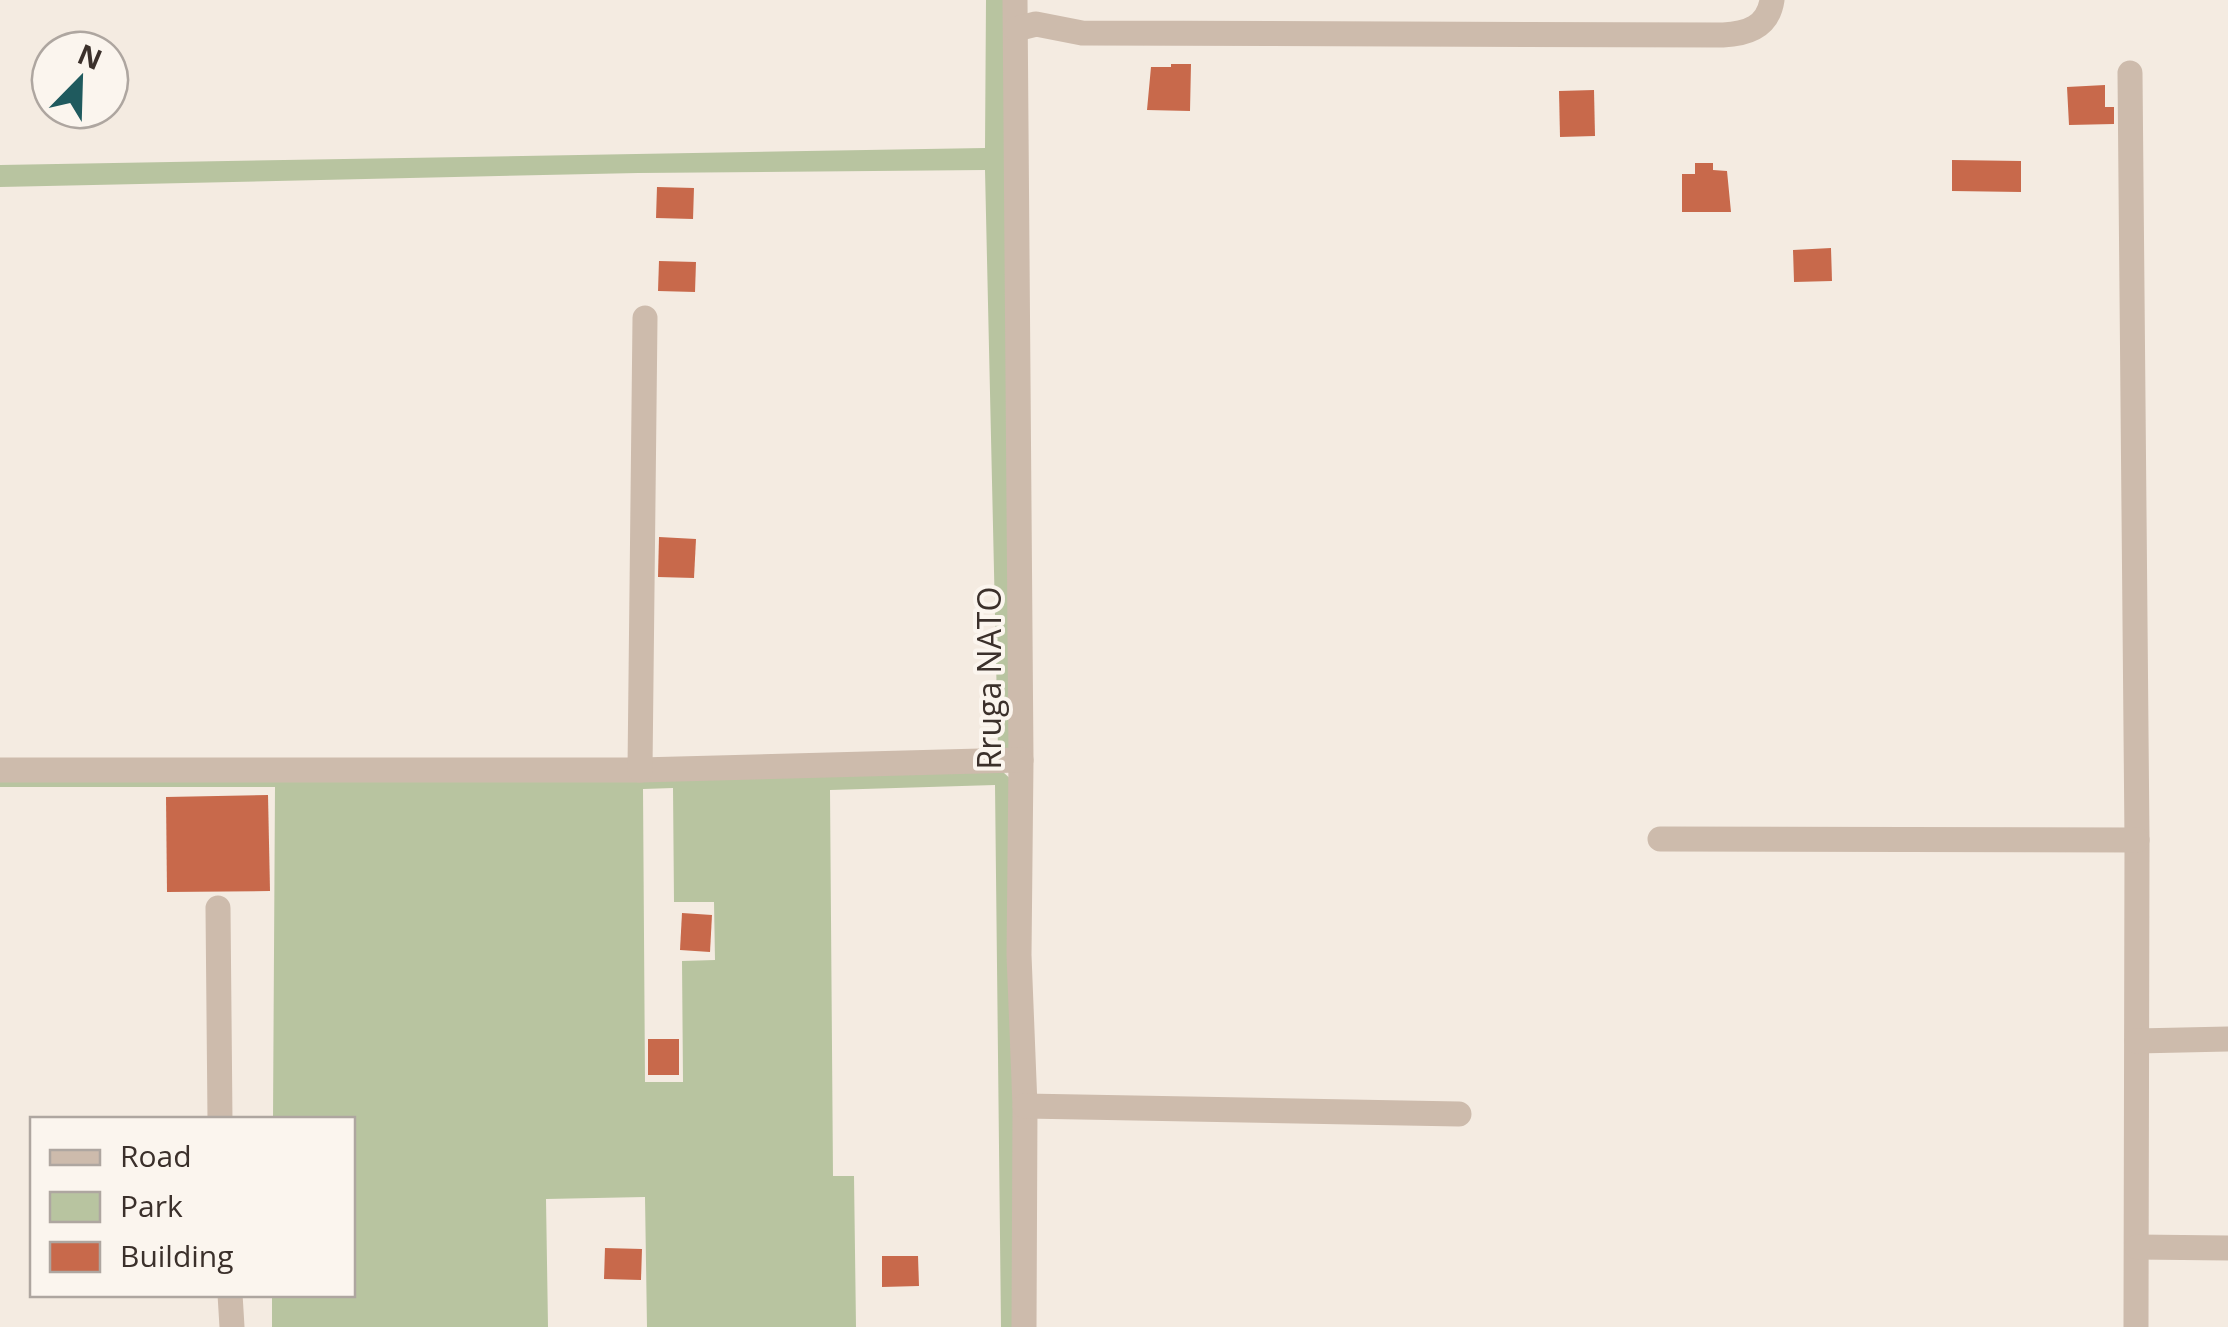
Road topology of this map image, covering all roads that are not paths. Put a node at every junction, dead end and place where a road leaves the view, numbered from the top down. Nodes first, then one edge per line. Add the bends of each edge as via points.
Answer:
1 (1016, 0) edge
2 (1772, 0) edge
3 (1016, 28) junction
4 (2130, 72) dead end
5 (645, 318) dead end
6 (1022, 760) junction
7 (0, 770) edge
8 (640, 770) junction
9 (1660, 838) dead end
10 (2137, 840) junction
11 (218, 908) dead end
12 (2228, 1039) edge
13 (2137, 1041) junction
14 (1025, 1106) junction
15 (1459, 1114) dead end
16 (220, 1117) edge
17 (2138, 1247) junction
18 (2228, 1248) edge
19 (230, 1297) edge
20 (232, 1327) edge
21 (1024, 1327) edge
22 (2136, 1327) edge

1 - 3 street, Rruga NATO
2 - 3 street via 1759,25 1723,36
3 - 6 street, Rruga NATO
4 - 10 street
5 - 8 street
6 - 8 street
6 - 14 street, Rruga NATO
7 - 8 street
9 - 10 street
10 - 13 street
11 - 16 street
12 - 13 street
13 - 17 street
14 - 15 street
14 - 21 street, Rruga NATO
17 - 18 street
17 - 22 street
19 - 20 street

